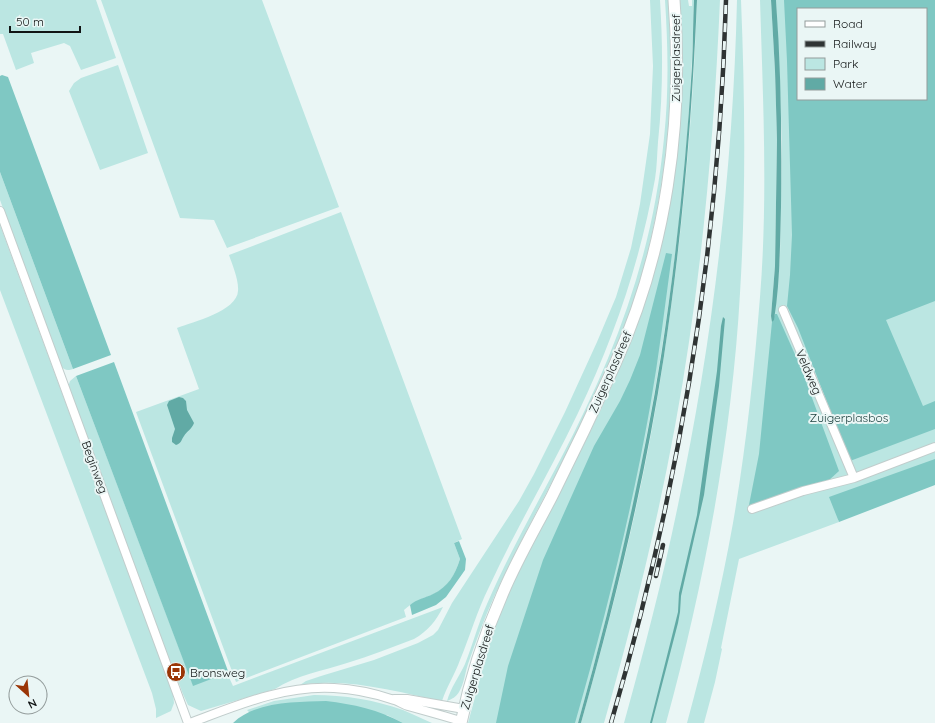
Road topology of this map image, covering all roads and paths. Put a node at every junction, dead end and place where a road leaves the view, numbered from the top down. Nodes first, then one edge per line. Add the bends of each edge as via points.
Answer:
1 (674, 0) edge
2 (0, 211) edge
3 (784, 310) dead end
4 (935, 447) edge
5 (854, 478) junction
6 (752, 508) dead end
7 (393, 699) junction
8 (464, 709) junction
9 (461, 722) edge
10 (189, 723) edge

1 - 8 main road, Zuigerplasdreef via 677,74 673,144 665,202 641,301 616,362 502,595 478,660
2 - 10 street, Beginweg
3 - 5 street, Veldweg
4 - 5 street
5 - 6 street
7 - 8 street
7 - 9 street
7 - 10 street via 333,688 296,690 253,700
8 - 9 main road, Zuigerplasdreef

